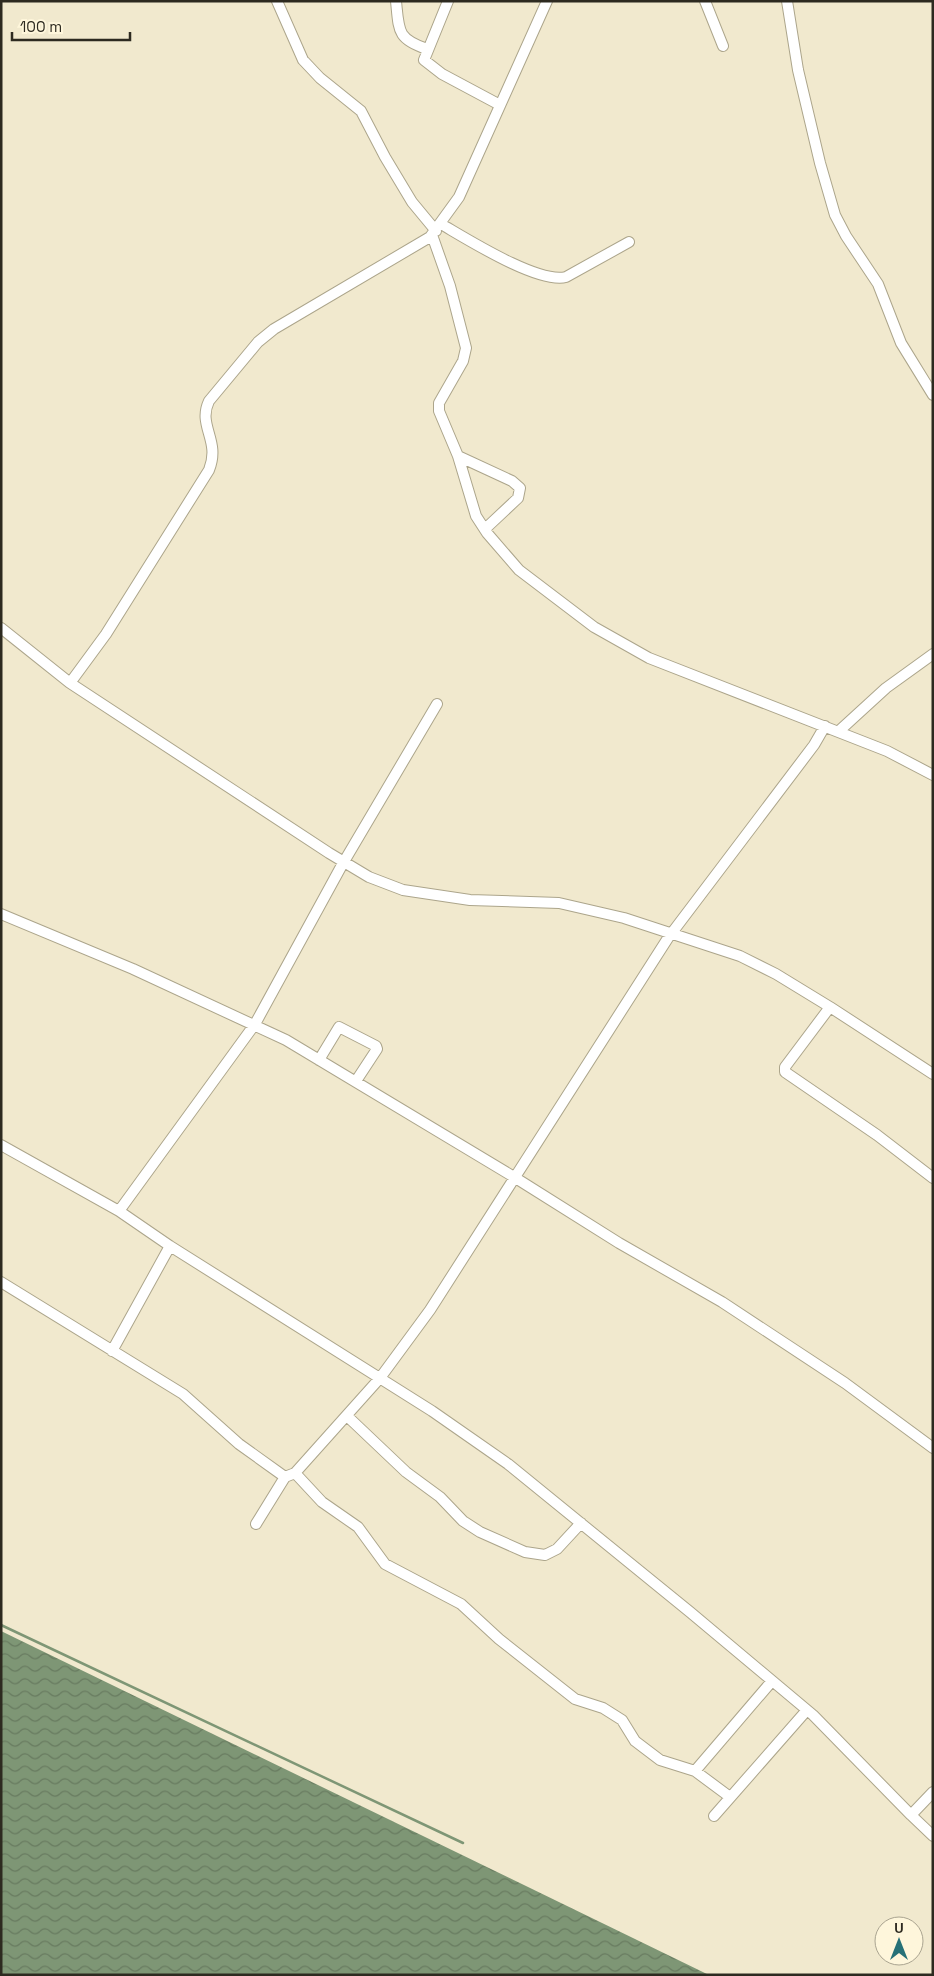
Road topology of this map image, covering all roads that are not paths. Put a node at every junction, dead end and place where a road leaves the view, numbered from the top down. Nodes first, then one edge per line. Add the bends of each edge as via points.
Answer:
1 (277, 1) edge
2 (396, 1) edge
3 (448, 1) edge
4 (547, 1) edge
5 (704, 1) edge
6 (787, 1) edge
7 (723, 46) dead end
8 (427, 49) junction
9 (500, 105) junction
10 (436, 230) junction
11 (630, 242) dead end
12 (933, 394) edge
13 (458, 456) junction
14 (485, 530) junction
15 (1, 628) edge
16 (933, 654) edge
17 (70, 683) junction
18 (437, 704) dead end
19 (825, 726) junction
20 (838, 731) junction
21 (933, 775) edge
22 (343, 862) junction
23 (1, 914) edge
24 (671, 934) junction
25 (830, 1007) junction
26 (255, 1024) junction
27 (319, 1060) junction
28 (933, 1074) edge
29 (356, 1081) junction
30 (1, 1145) edge
31 (514, 1177) junction
32 (933, 1178) edge
33 (119, 1211) junction
34 (170, 1246) junction
35 (1, 1282) edge
36 (112, 1352) junction
37 (380, 1378) junction
38 (348, 1416) junction
39 (933, 1448) edge
40 (290, 1475) junction
41 (581, 1523) junction
42 (256, 1524) dead end
43 (772, 1681) junction
44 (807, 1710) junction
45 (695, 1771) junction
46 (933, 1792) edge
47 (730, 1797) junction
48 (911, 1815) junction
49 (714, 1816) dead end
50 (933, 1836) edge

1 - 10 street via 303,60 361,111 412,202
2 - 8 street via 403,38
3 - 8 street
4 - 9 street
5 - 7 street
6 - 12 street via 798,70 835,214 878,284 901,343
8 - 9 street via 424,60 428,64
9 - 10 street via 459,197
10 - 11 street via 556,278 566,277
10 - 13 street via 466,348 463,361 438,405
10 - 17 street via 417,247 274,329 262,338 218,388 206,409 205,419 214,452 209,470 106,634
13 - 14 street via 473,508
13 - 14 street via 512,481 520,488 518,498
14 - 19 street via 524,574 622,644 649,658
15 - 17 street
16 - 20 street via 886,688
17 - 22 street
18 - 22 street
19 - 20 street
19 - 24 street
20 - 21 street
22 - 24 street via 369,876 420,894 470,900 559,903 624,918
22 - 26 street
23 - 26 street
24 - 25 street via 740,956
24 - 31 street
25 - 28 street
25 - 32 street via 785,1067 785,1072
26 - 27 street
26 - 33 street
27 - 29 street
27 - 29 street via 338,1027 376,1046
29 - 31 street
30 - 33 street
31 - 37 street via 435,1303
31 - 39 street via 770,1332
33 - 34 street
34 - 36 street
34 - 37 street
35 - 36 street
36 - 40 street via 188,1398 234,1441
37 - 38 street
37 - 41 street via 471,1437
38 - 40 street
38 - 41 street via 406,1472 480,1532 525,1552 545,1555 557,1549
40 - 42 street
40 - 45 street via 358,1527 389,1567 461,1604 499,1639 575,1699 603,1708 622,1720 636,1741 660,1760
41 - 43 street
43 - 44 street
43 - 45 street
44 - 47 street
44 - 48 street
45 - 47 street
46 - 48 street
47 - 49 street
48 - 50 street

